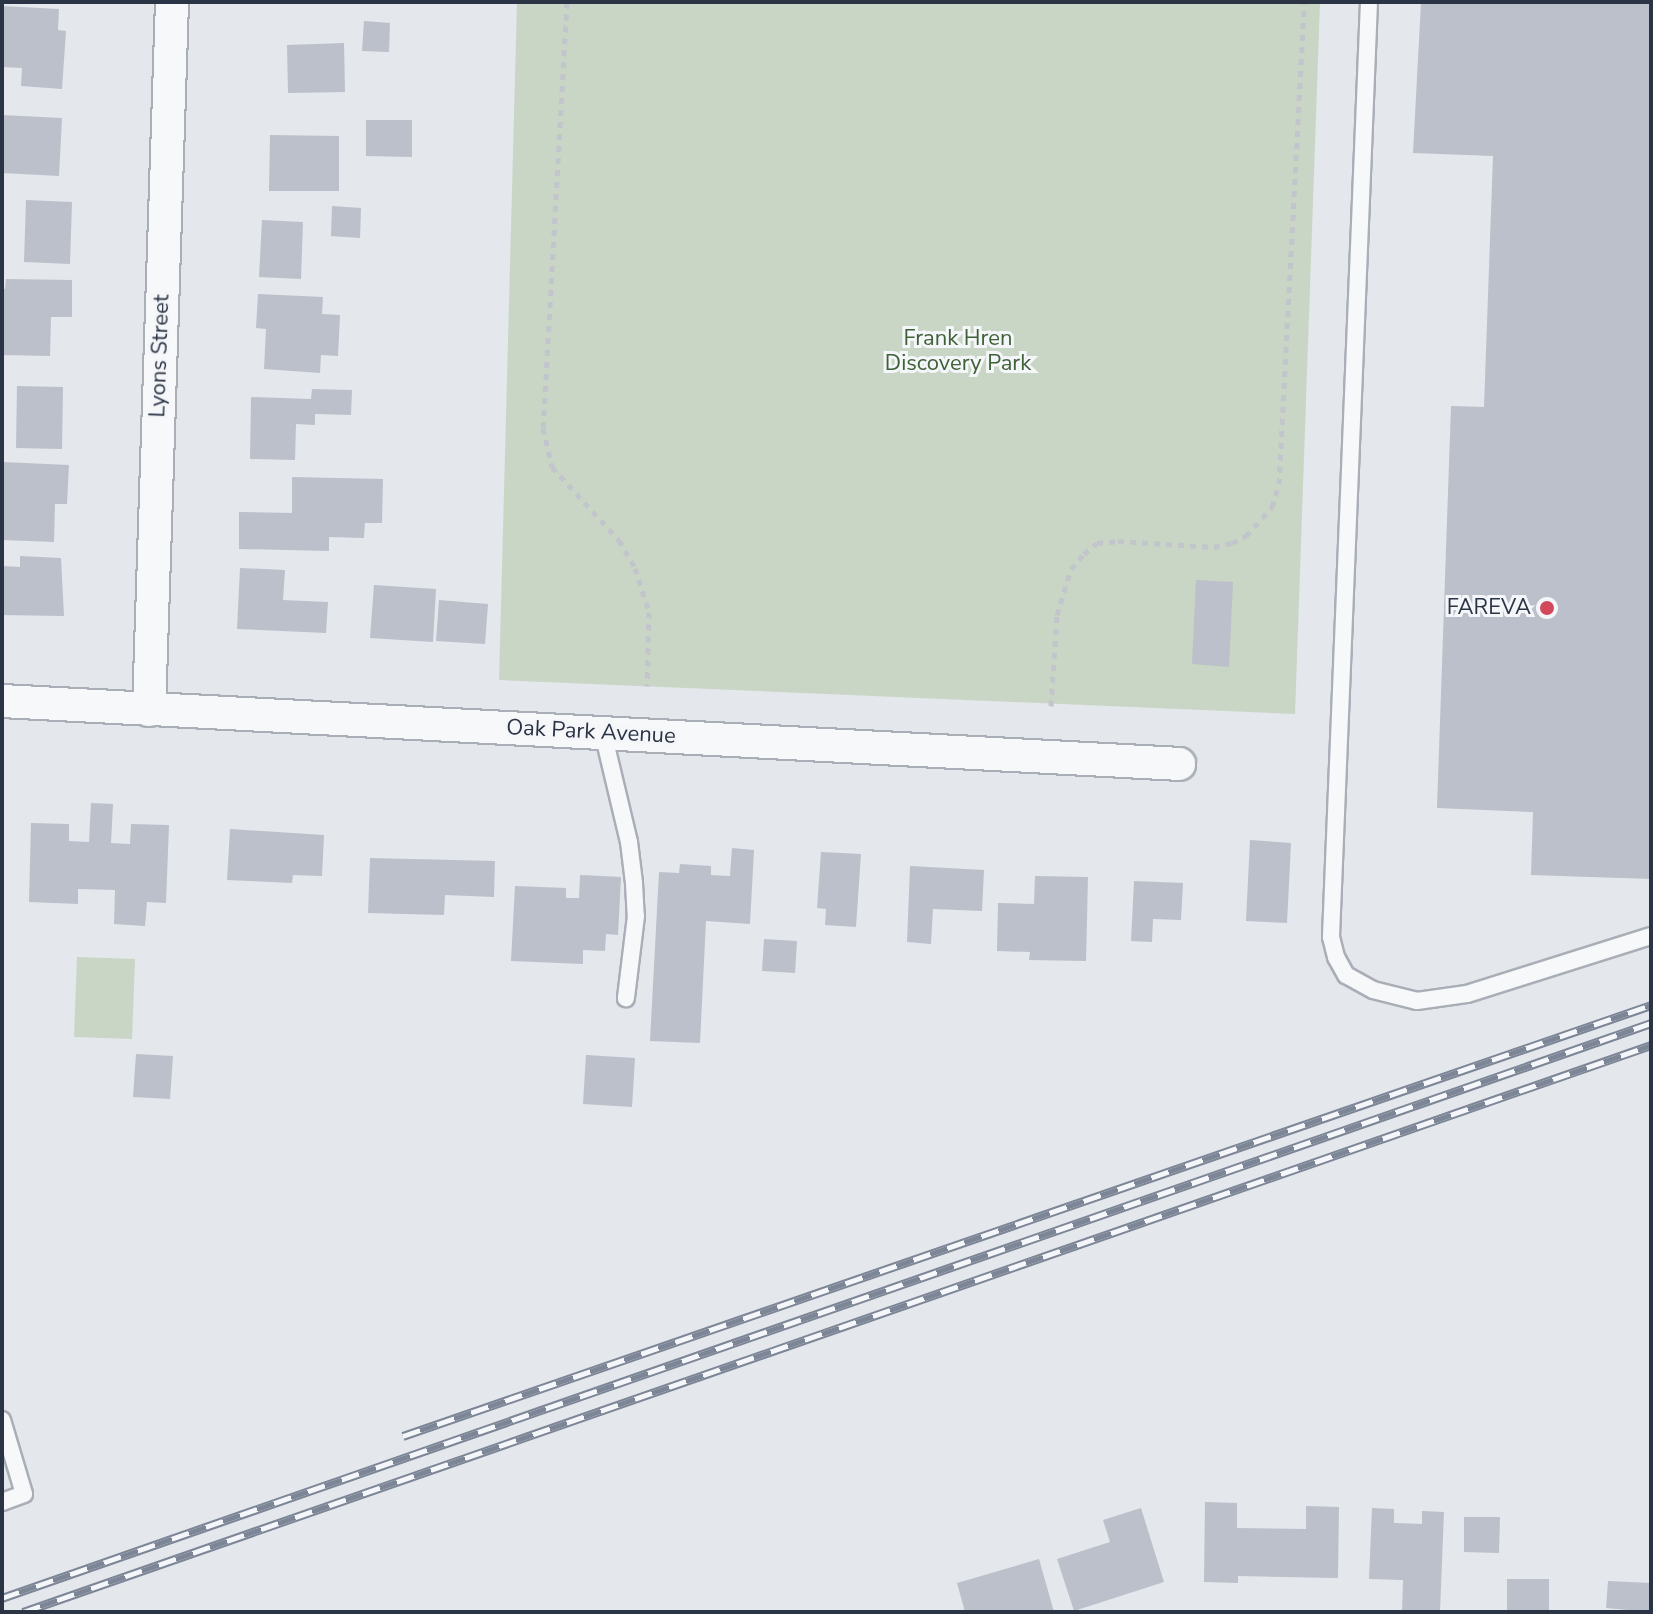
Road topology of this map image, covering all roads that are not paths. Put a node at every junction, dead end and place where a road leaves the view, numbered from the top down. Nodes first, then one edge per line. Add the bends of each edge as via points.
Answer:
1 (172, 2) edge
2 (1369, 2) edge
3 (2, 701) edge
4 (149, 710) junction
5 (603, 733) junction
6 (1179, 764) dead end
7 (1651, 936) edge
8 (626, 998) dead end
9 (2, 1420) edge
10 (2, 1502) edge

1 - 4 street, Lyons Street
2 - 7 lane via 1331,937 1336,957 1346,975 1373,990 1417,1001 1467,994
3 - 4 street, Oak Park Avenue
4 - 5 street, Oak Park Avenue
5 - 6 street, Oak Park Avenue
5 - 8 lane via 634,883 636,916
9 - 10 lane via 24,1494

